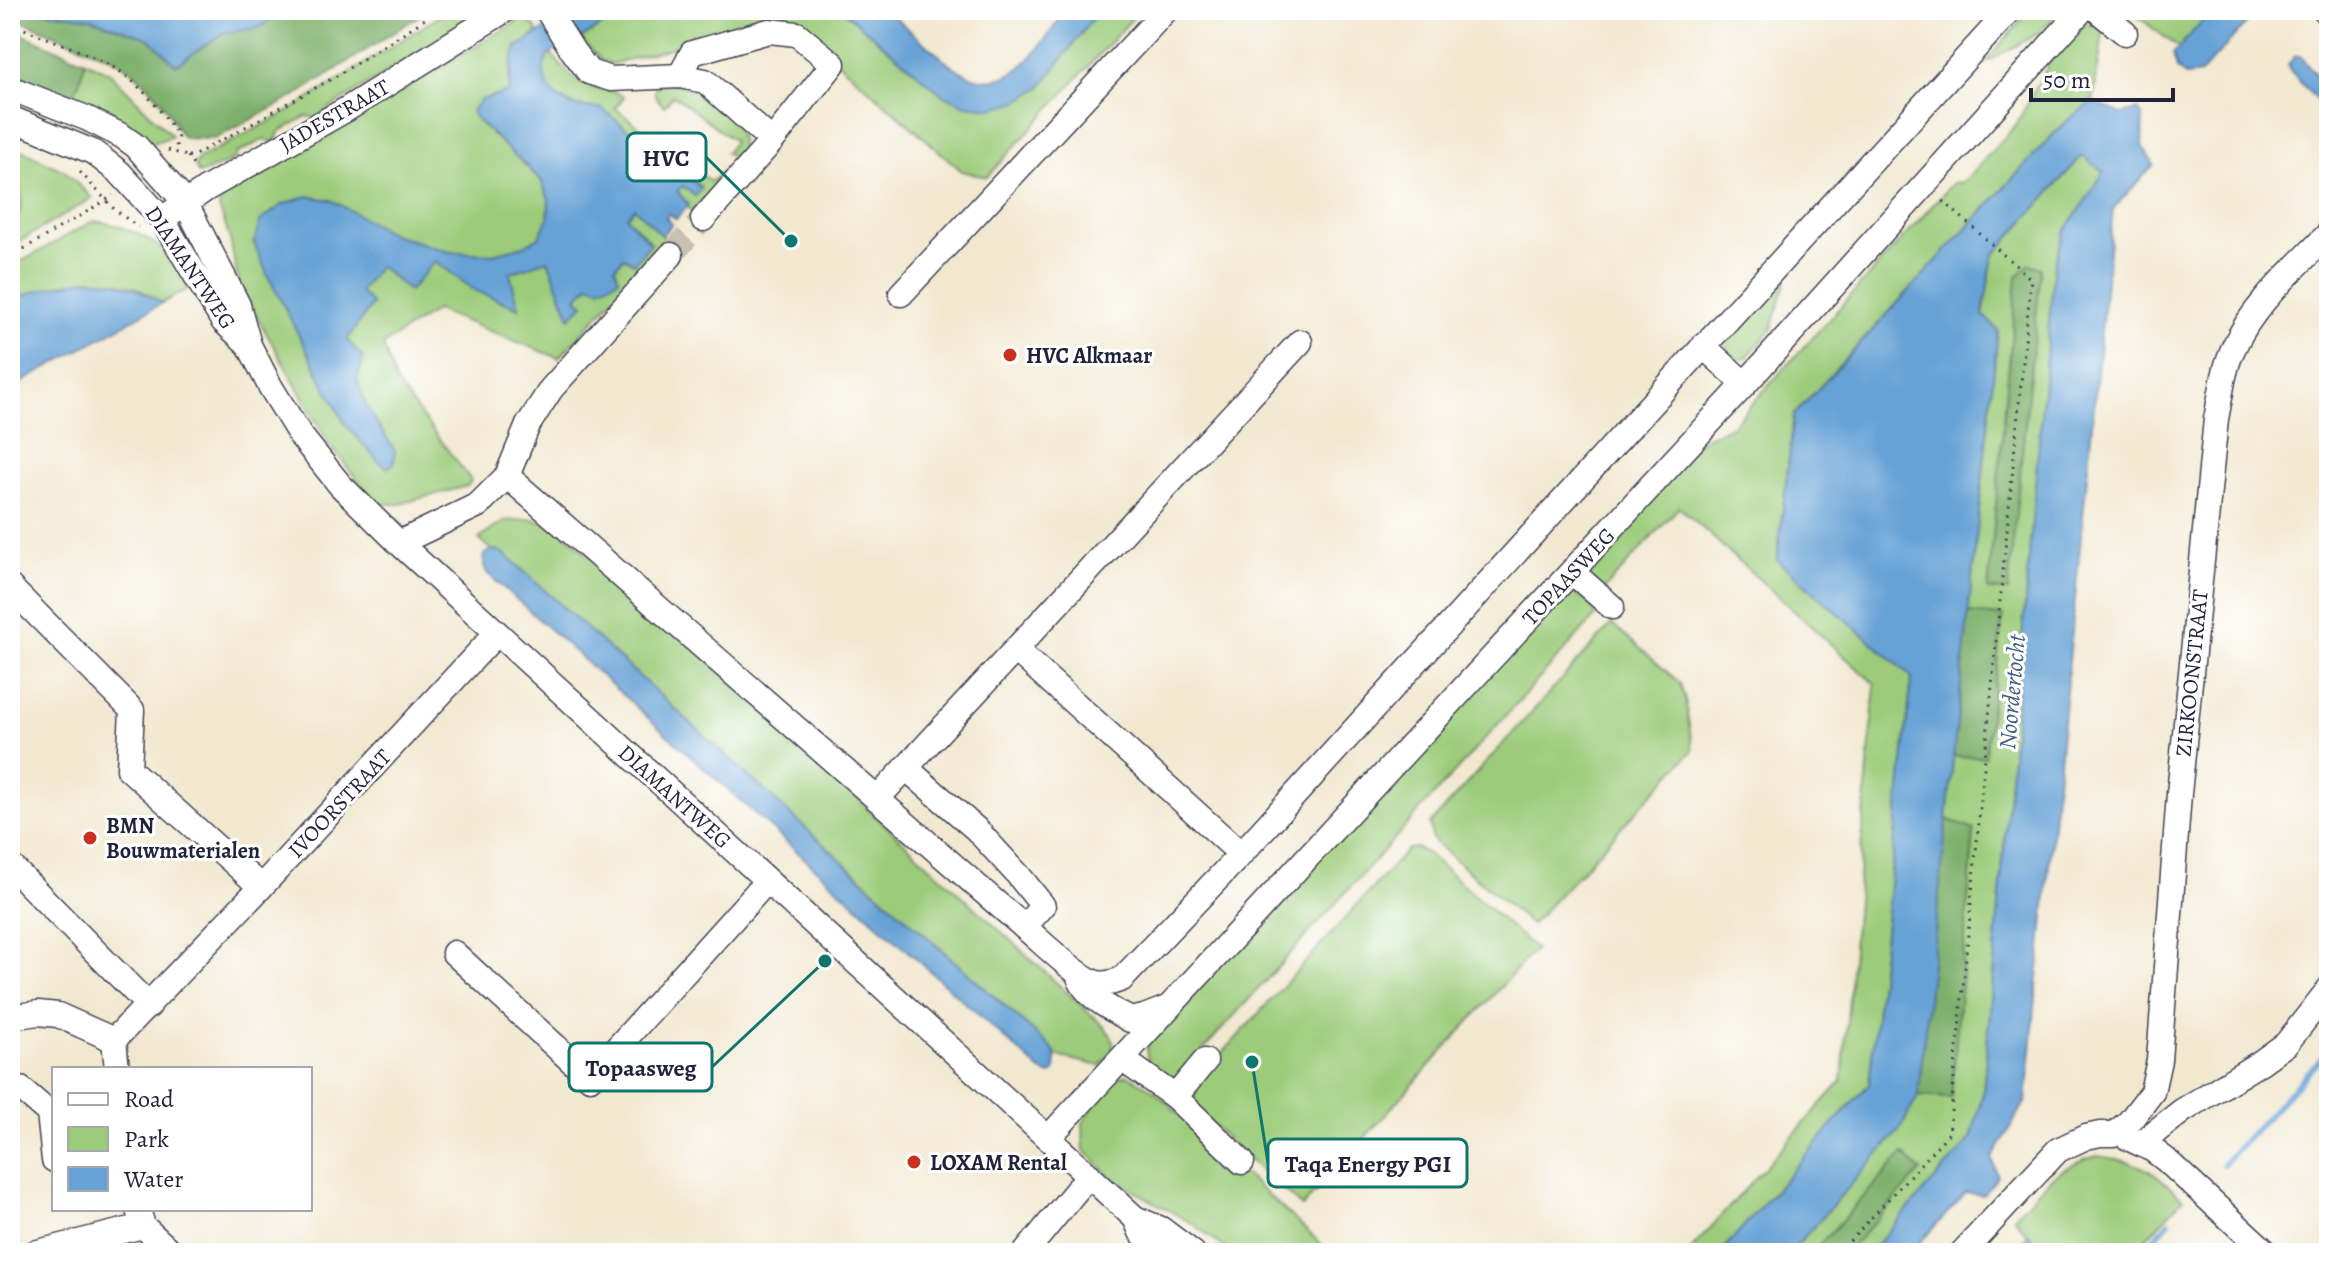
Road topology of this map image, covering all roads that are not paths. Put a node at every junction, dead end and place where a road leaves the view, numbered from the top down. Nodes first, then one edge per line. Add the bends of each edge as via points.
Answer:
1 (505, 10) edge
2 (1166, 10) edge
3 (2010, 10) edge
4 (2082, 10) edge
5 (2097, 10) edge
6 (2325, 10) edge
7 (548, 12) edge
8 (2329, 14) edge
9 (2125, 33) dead end
10 (680, 76) junction
11 (10, 88) edge
12 (10, 118) edge
13 (772, 141) junction
14 (185, 202) junction
15 (162, 219) junction
16 (703, 219) tunnel mouth
17 (2329, 233) edge
18 (671, 255) tunnel mouth
19 (901, 294) dead end
20 (1300, 342) dead end
21 (249, 345) junction
22 (1703, 346) junction
23 (1745, 384) junction
24 (507, 476) junction
25 (399, 543) junction
26 (1572, 572) junction
27 (10, 587) edge
28 (1612, 607) dead end
29 (496, 634) junction
30 (1016, 650) junction
31 (906, 768) junction
32 (877, 799) junction
33 (1241, 854) junction
34 (10, 865) edge
35 (767, 881) junction
36 (261, 887) junction
37 (1024, 927) junction
38 (454, 953) dead end
39 (1077, 971) junction
40 (2329, 989) edge
41 (149, 1006) junction
42 (1169, 1008) junction
43 (10, 1017) edge
44 (114, 1040) junction
45 (1122, 1059) junction
46 (1205, 1061) dead end
47 (117, 1067) edge
48 (21, 1089) dead end
49 (1175, 1097) junction
50 (2114, 1134) junction
51 (1049, 1137) junction
52 (52, 1141) edge
53 (2141, 1143) junction
54 (1242, 1162) dead end
55 (1089, 1175) junction
56 (140, 1218) edge
57 (1135, 1218) junction
58 (34, 1253) edge
59 (172, 1253) edge
60 (1025, 1253) edge
61 (1163, 1253) edge
62 (1193, 1253) edge
63 (1962, 1253) edge
64 (2267, 1253) edge

1 - 14 street, JADESTRAAT
2 - 19 street
3 - 22 street
4 - 23 street, TOPAASWEG
5 - 9 street
6 - 8 street
7 - 10 street via 589,72 611,79
10 - 13 street via 705,81
10 - 13 street via 692,53 769,31 797,34 833,64
11 - 14 street, DIAMANTWEG via 111,129 136,146
12 - 15 street, DIAMANTWEG via 93,152
13 - 16 street
14 - 15 street, JADESTRAAT
14 - 21 street, DIAMANTWEG via 238,305
15 - 21 street, DIAMANTWEG via 223,321
17 - 50 street, ZIRKOONSTRAAT via 2246,325 2225,373 2179,794 2159,1060 2152,1092
18 - 24 street via 551,389 528,425
20 - 30 street
21 - 25 street, DIAMANTWEG via 300,435 340,485
22 - 23 street
22 - 33 street
23 - 26 street, TOPAASWEG
24 - 25 street via 478,505
24 - 32 street
25 - 29 street, DIAMANTWEG
26 - 28 street
26 - 42 street, TOPAASWEG
27 - 36 street via 132,710 129,769
29 - 35 street, DIAMANTWEG
29 - 36 street, IVOORSTRAAT
30 - 31 street
30 - 33 street
31 - 32 street
31 - 37 street via 976,829 1043,906
32 - 37 street
33 - 39 street via 1122,979 1097,983
34 - 41 street
35 - 38 street via 590,1078
35 - 51 street, DIAMANTWEG
36 - 41 street, IVOORSTRAAT
37 - 39 street
39 - 42 street via 1082,985 1099,1002 1130,1020
40 - 53 street via 2286,1044
41 - 44 street, IVOORSTRAAT
42 - 45 street, TOPAASWEG
43 - 44 street via 58,1015
44 - 47 street
45 - 49 street
45 - 51 street, TOPAASWEG
46 - 49 street
48 - 52 street via 49,1113
49 - 54 street
50 - 53 street
50 - 63 street via 2086,1137 2058,1150
51 - 55 street, DIAMANTWEG
53 - 64 street
55 - 57 street, DIAMANTWEG
55 - 60 street
56 - 58 street
56 - 59 street
57 - 61 street, DIAMANTWEG via 1141,1232
57 - 62 street, DIAMANTWEG via 1161,1229

